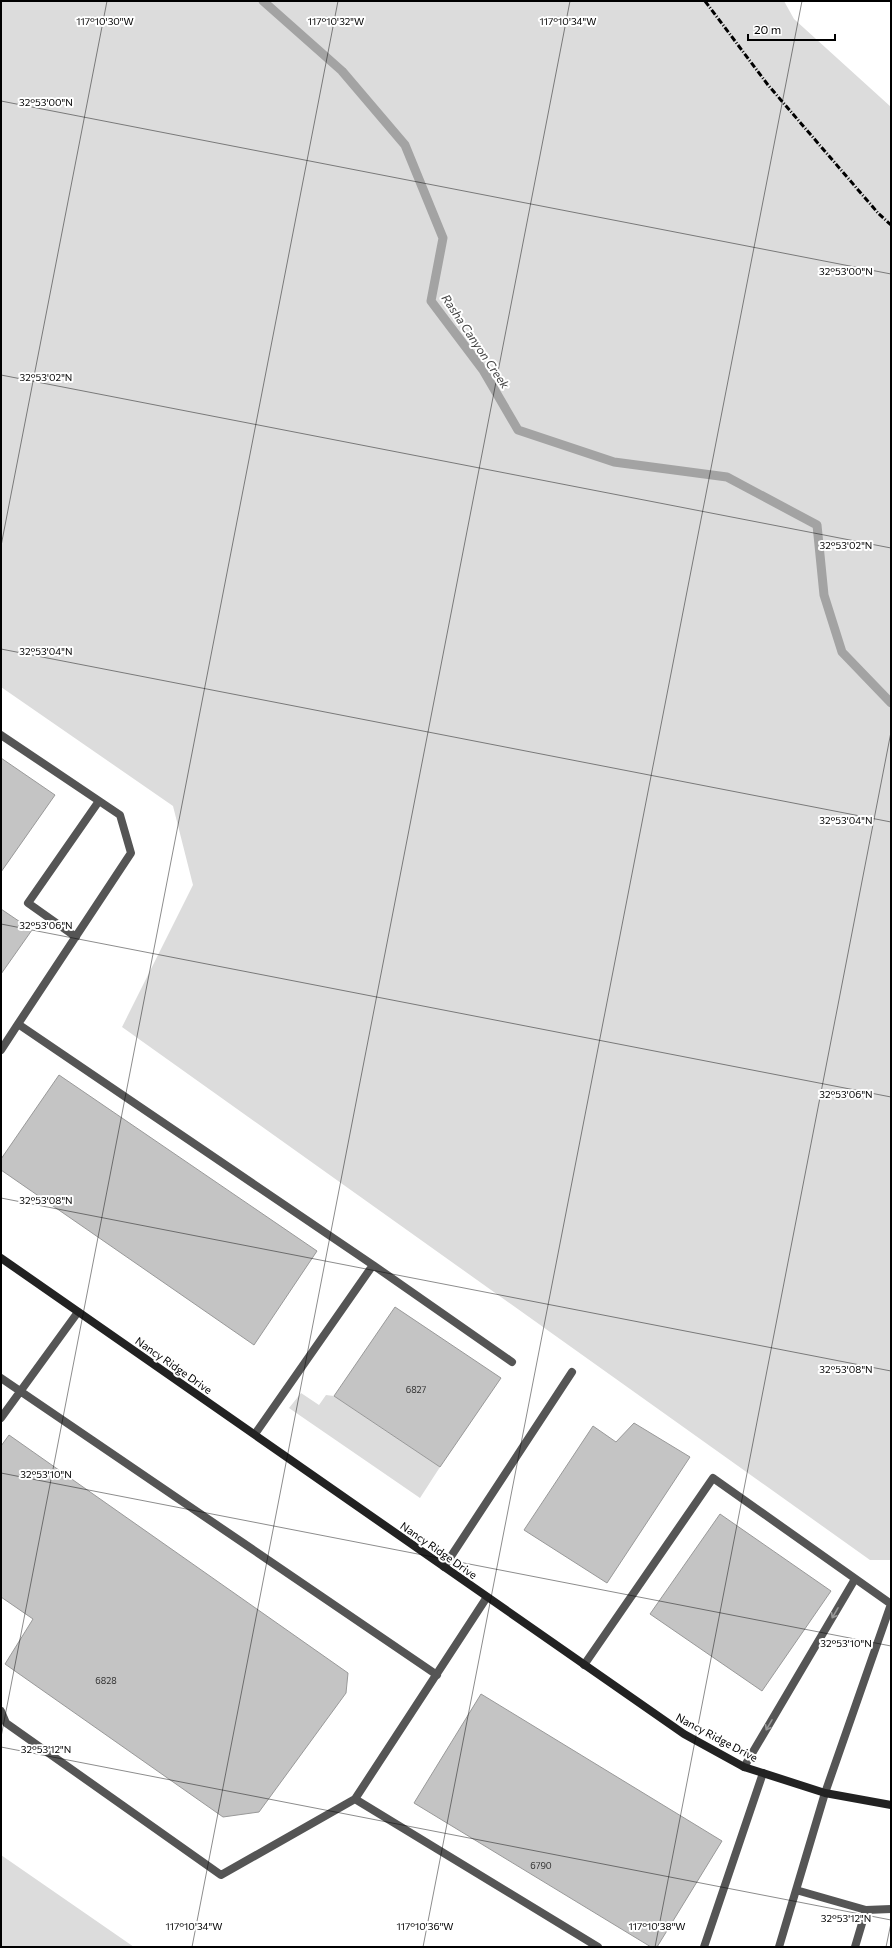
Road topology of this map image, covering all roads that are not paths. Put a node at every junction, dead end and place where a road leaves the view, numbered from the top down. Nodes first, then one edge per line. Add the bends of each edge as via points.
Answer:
1 (1, 735) edge
2 (99, 801) junction
3 (76, 937) junction
4 (18, 1024) junction
5 (1, 1050) edge
6 (1, 1258) edge
7 (373, 1265) junction
8 (78, 1312) junction
9 (512, 1362) dead end
10 (572, 1372) dead end
11 (1, 1378) edge
12 (20, 1391) junction
13 (1, 1418) edge
14 (255, 1434) junction
15 (444, 1567) junction
16 (855, 1579) junction
17 (487, 1597) junction
18 (584, 1664) junction
19 (437, 1674) junction
20 (1, 1711) edge
21 (744, 1767) junction
22 (763, 1773) junction
23 (825, 1793) junction
24 (355, 1799) junction
25 (891, 1805) edge
26 (796, 1890) junction
27 (891, 1909) edge
28 (866, 1910) junction
29 (598, 1947) edge
30 (704, 1947) edge
31 (780, 1947) edge
32 (855, 1947) edge

1 - 2 lane
2 - 3 lane via 120,815 131,853
2 - 3 lane via 28,904
3 - 4 lane
4 - 5 lane
4 - 7 lane
6 - 8 street, Nancy Ridge Drive
7 - 9 lane
7 - 14 lane
8 - 12 lane
8 - 14 street, Nancy Ridge Drive
10 - 15 lane
11 - 12 lane
12 - 13 lane
12 - 19 lane
14 - 15 street, Nancy Ridge Drive
15 - 17 street, Nancy Ridge Drive
16 - 18 lane via 712,1478
16 -> 21 lane
16 - 23 lane via 891,1604
17 - 18 street, Nancy Ridge Drive
17 - 19 lane
18 - 21 street, Nancy Ridge Drive via 684,1734
19 - 24 lane
20 - 24 lane via 6,1723 221,1875
21 - 22 street, Nancy Ridge Drive
22 - 23 street, Nancy Ridge Drive
22 - 30 lane
23 - 25 street, Nancy Ridge Drive
23 - 26 lane
24 - 29 lane
26 - 28 lane
26 - 31 lane
27 - 28 lane
28 - 32 lane

